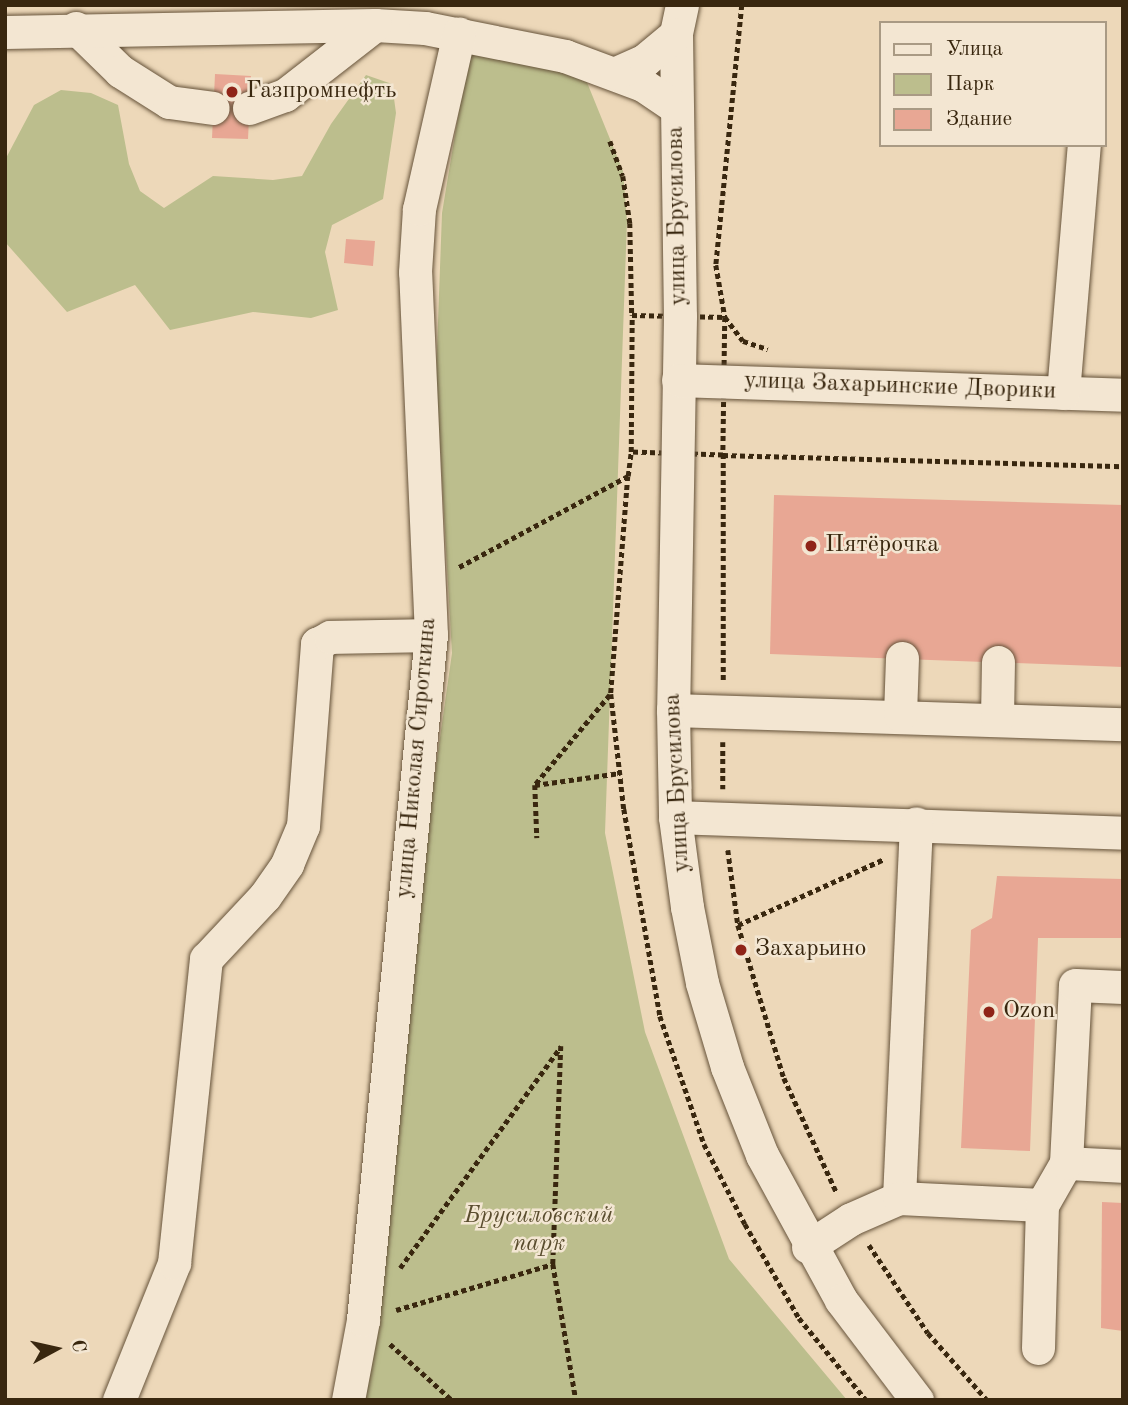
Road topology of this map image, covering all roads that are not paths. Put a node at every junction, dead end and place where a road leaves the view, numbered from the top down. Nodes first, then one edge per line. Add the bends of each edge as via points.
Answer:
1 (679, 20) edge
2 (375, 25) junction
3 (76, 28) junction
4 (5, 32) edge
5 (460, 33) junction
6 (616, 73) junction
7 (214, 108) dead end
8 (249, 108) dead end
9 (677, 108) junction
10 (1084, 147) edge
11 (678, 380) junction
12 (1063, 393) junction
13 (1123, 395) edge
14 (431, 635) junction
15 (902, 658) dead end
16 (998, 662) dead end
17 (673, 710) junction
18 (900, 715) junction
19 (997, 718) junction
20 (1123, 724) edge
21 (675, 817) junction
22 (1123, 833) edge
23 (916, 834) junction
24 (1123, 987) edge
25 (1066, 1163) junction
26 (1123, 1166) edge
27 (899, 1198) junction
28 (1042, 1205) junction
29 (808, 1247) junction
30 (1038, 1348) dead end
31 (119, 1400) edge
32 (348, 1400) edge
33 (916, 1400) edge

1 - 6 street via 645,60
1 - 9 street, улица Брусилова
2 - 3 street
2 - 5 street
2 - 8 street via 285,94
3 - 4 street
3 - 7 street via 120,71 169,102
5 - 6 street
5 - 14 street, улица Николая Сироткина via 419,209 415,272
6 - 9 street
9 - 11 street, улица Брусилова
10 - 12 street
11 - 12 street, улица Захарьинские Дворики
11 - 17 street, улица Брусилова
12 - 13 street, улица Захарьинские Дворики
14 - 31 street via 330,637 317,644 303,826 287,864 265,896 205,959 174,1263
14 - 32 street, улица Николая Сироткина via 363,1320
15 - 18 street
16 - 19 street
17 - 18 street
17 - 21 street, улица Брусилова
18 - 19 street
19 - 20 street
21 - 23 street
21 - 29 street, улица Брусилова via 696,959 727,1066 762,1155
22 - 23 street
23 - 27 street
24 - 25 street via 1075,985
25 - 26 street
25 - 28 street
27 - 28 street
27 - 29 street via 851,1219
28 - 30 street
29 - 33 street, улица Брусилова via 841,1300

